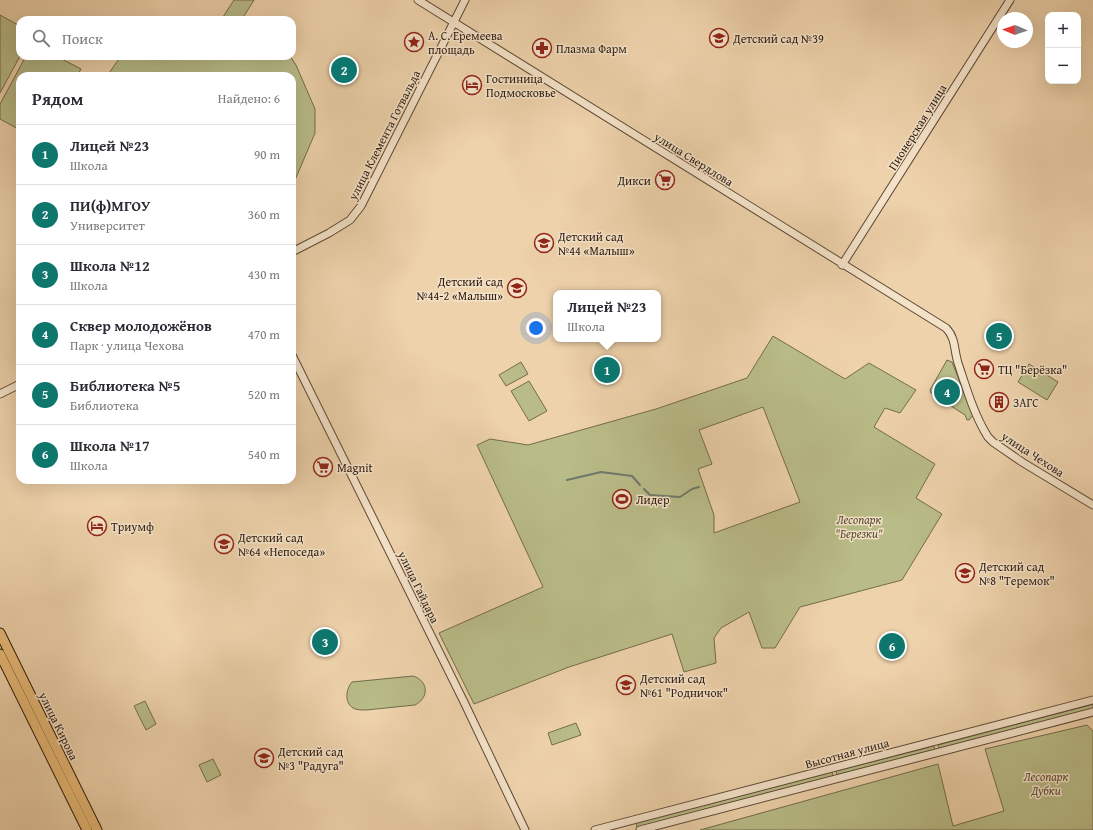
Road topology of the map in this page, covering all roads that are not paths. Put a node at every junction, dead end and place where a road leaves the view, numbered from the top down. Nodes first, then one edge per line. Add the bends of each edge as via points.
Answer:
1 (418, 0) edge
2 (465, 0) edge
3 (1010, 0) edge
4 (454, 22) junction
5 (296, 250) edge
6 (842, 265) junction
7 (953, 340) joint
8 (296, 363) edge
9 (16, 386) edge
10 (0, 394) edge
11 (1093, 505) edge
12 (0, 633) edge
13 (0, 654) edge
14 (1093, 700) edge
15 (1093, 712) edge
16 (607, 829) edge
17 (87, 830) edge
18 (98, 830) edge
19 (525, 830) edge
20 (595, 830) edge
21 (640, 830) edge

1 - 4 street, улица Свердлова
2 - 4 street, улица Клемента Готвальда
3 - 6 street, Пионерская улица
4 - 5 street, улица Клемента Готвальда via 361,206 350,220
4 - 6 street, улица Свердлова
6 - 7 street, улица Свердлова via 946,328
7 - 11 street, улица Чехова via 969,394 992,442
8 - 19 street, улица Гайдара
9 - 10 street
12 - 18 main road, улица Кирова
13 - 17 main road, улица Кирова
14 - 16 street, Высотная улица
15 - 21 street, Высотная улица
16 - 20 street, Высотная улица

